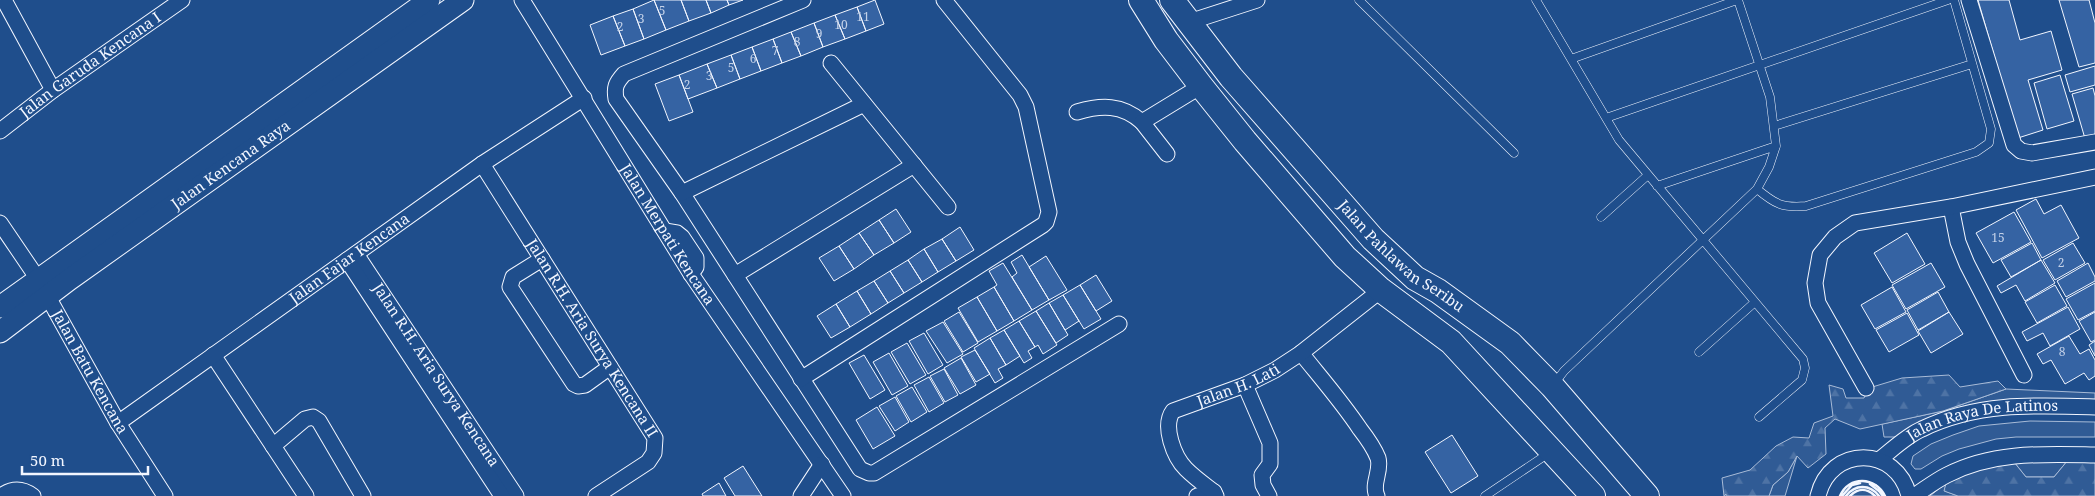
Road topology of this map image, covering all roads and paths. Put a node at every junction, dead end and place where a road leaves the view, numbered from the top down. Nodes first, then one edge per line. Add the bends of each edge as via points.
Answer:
1 (182, 0) edge
2 (429, 0) edge
3 (463, 0) edge
4 (522, 0) edge
5 (803, 0) edge
6 (944, 0) edge
7 (1141, 0) edge
8 (1172, 0) edge
9 (1257, 0) edge
10 (1359, 0) edge
11 (1536, 0) edge
12 (1737, 0) edge
13 (1948, 0) edge
14 (1954, 0) edge
15 (1970, 0) edge
16 (10, 3) edge
17 (1189, 22) junction
18 (1571, 59) junction
19 (830, 63) dead end
20 (1972, 64) junction
21 (1760, 65) junction
22 (1201, 86) junction
23 (53, 90) junction
24 (584, 98) junction
25 (864, 104) junction
26 (1077, 112) dead end
27 (1606, 118) junction
28 (1142, 122) junction
29 (1774, 126) junction
30 (0, 131) edge
31 (2095, 142) edge
32 (1776, 146) junction
33 (1514, 152) dead end
34 (1167, 154) dead end
35 (482, 164) junction
36 (914, 165) junction
37 (1648, 175) junction
38 (2095, 177) edge
39 (1657, 186) junction
40 (1757, 189) junction
41 (682, 193) junction
42 (1339, 201) junction
43 (948, 207) dead end
44 (1951, 207) junction
45 (1601, 217) dead end
46 (1314, 219) junction
47 (0, 223) edge
48 (665, 231) junction
49 (708, 236) junction
50 (1703, 240) junction
51 (690, 248) junction
52 (351, 257) junction
53 (542, 259) junction
54 (691, 274) junction
55 (735, 275) junction
56 (43, 287) junction
57 (1381, 290) junction
58 (1755, 302) junction
59 (0, 308) edge
60 (1119, 324) dead end
61 (0, 332) edge
62 (1699, 352) dead end
63 (1301, 353) junction
64 (212, 355) junction
65 (610, 367) junction
66 (2024, 375) dead end
67 (801, 379) junction
68 (1245, 385) junction
69 (1552, 386) junction
70 (1866, 388) dead end
71 (2095, 406) edge
72 (1759, 417) dead end
73 (118, 422) junction
74 (272, 446) junction
75 (1553, 451) junction
76 (2095, 455) edge
77 (1879, 460) junction
78 (822, 464) junction
79 (1215, 494) edge
80 (1, 496) edge
81 (33, 496) edge
82 (165, 496) edge
83 (306, 496) edge
84 (362, 496) edge
85 (502, 496) edge
86 (516, 496) edge
87 (596, 496) edge
88 (801, 496) edge
89 (843, 496) edge
90 (1197, 496) edge
91 (1269, 496) edge
92 (1377, 496) edge
93 (1485, 496) edge
94 (1593, 496) edge
95 (1647, 496) edge
96 (1818, 496) edge
97 (1909, 496) edge
98 (1914, 496) edge

1 - 23 street, Jalan Garuda Kencana I
2 - 56 street, Jalan Kencana Raya
3 - 56 street, Jalan Kencana Raya
4 - 24 street, Jalan Merpati Kencana
5 - 41 street via 624,74 616,82 616,99
6 - 67 street via 1020,95 1026,107 1048,218 1042,225
7 - 22 main road
8 - 17 main road, Jalan Pahlawan Seribu
9 - 17 street
10 - 33 lane
11 - 18 lane
12 - 18 lane
12 - 21 lane
13 - 21 lane
14 - 20 lane
15 - 31 street via 2014,145 2021,151 2032,153
16 - 23 street
17 - 42 main road, Jalan Pahlawan Seribu via 1225,70
18 - 27 lane
19 - 25 street
20 - 29 lane
20 - 40 lane via 1991,129 1990,143 1976,152 1806,206 1787,208 1771,201
21 - 27 lane
21 - 29 lane via 1770,97
22 - 28 street
22 - 46 main road
23 - 30 street, Jalan Garuda Kencana I
24 - 35 street, Jalan Fajar Kencana
24 - 48 street, Jalan Merpati Kencana
25 - 36 street
25 - 41 street
26 - 28 street via 1099,106 1135,115
27 - 37 lane via 1619,140
28 - 34 street
29 - 32 lane
32 - 39 lane
32 - 40 lane
35 - 52 street, Jalan Fajar Kencana
35 - 53 street, Jalan R.H. Aria Surya Kencana II
36 - 43 street
36 - 55 street
37 - 39 lane
37 - 45 lane
38 - 44 street
39 - 50 lane
40 - 50 lane
41 - 49 street
42 - 46 main road via 1324,203 1317,209
42 - 69 main road, Jalan Pahlawan Seribu via 1398,265 1510,343
44 - 66 street via 1958,242 1967,264
44 - 70 street via 1855,223 1835,237 1820,255 1815,283 1818,303
46 - 57 main road via 1345,257
47 - 56 street, Jalan Batu Kencana
48 - 51 street via 677,233
48 - 54 street, Jalan Merpati Kencana
49 - 51 street
49 - 55 street
50 - 58 lane
50 - 69 lane
51 - 54 street via 697,263
52 - 64 street, Jalan Fajar Kencana
52 - 85 street, Jalan R.H. Aria Surya Kencana
52 - 86 street, Jalan R.H. Aria Surya Kencana
53 - 65 street, Jalan R.H. Aria Surya Kencana II
53 - 65 street via 512,277 510,287 574,384 585,385
54 - 78 street, Jalan Merpati Kencana
55 - 67 street
56 - 59 street, Jalan Kencana Raya
56 - 61 street, Jalan Kencana Raya
56 - 73 street, Jalan Batu Kencana
57 - 63 street, Jalan H. Lati
57 - 75 main road via 1451,342
58 - 62 lane
58 - 72 lane via 1803,359 1805,368 1802,380
60 - 67 street via 874,473 860,469
63 - 68 street, Jalan H. Lati
63 - 92 street via 1350,413 1378,457
64 - 73 street, Jalan Fajar Kencana
64 - 74 street
65 - 87 street, Jalan R.H. Aria Surya Kencana II via 655,438 655,446 648,462
68 - 79 street, Jalan H. Lati via 1180,406 1169,416 1171,440 1185,468
68 - 91 street via 1270,443 1270,464 1262,474
69 - 95 main road, Jalan Pahlawan Seribu
71 - 77 street, Jalan Raya De Latinos via 2016,405 1953,417 1920,429
73 - 82 street, Jalan Batu Kencana
74 - 83 street
74 - 84 street via 305,419 313,417 319,421
75 - 93 lane
75 - 94 main road
76 - 98 street via 2027,454 1987,461 1947,475
77 - 96 street via 1865,457 1838,465 1827,474
77 - 97 street via 1900,475
78 - 88 street
78 - 89 street, Jalan Merpati Kencana
79 - 90 street
80 - 81 street via 8,490 20,489

